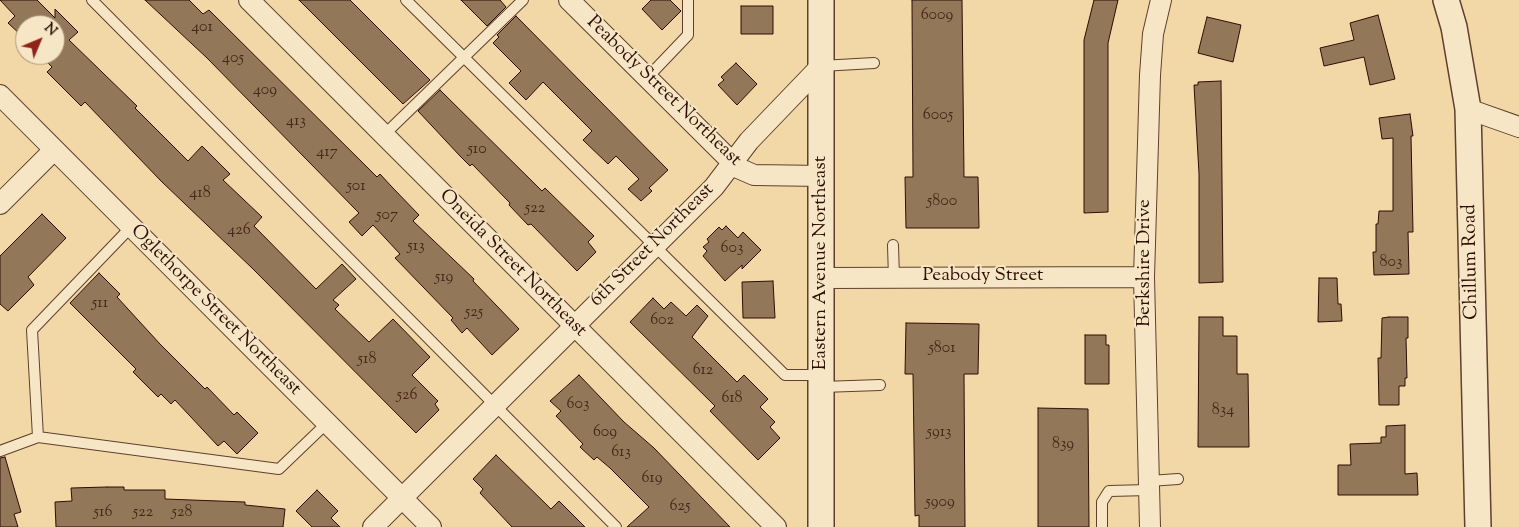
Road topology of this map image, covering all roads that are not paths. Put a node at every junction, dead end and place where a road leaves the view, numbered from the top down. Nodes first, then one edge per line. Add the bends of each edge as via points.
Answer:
1 (92, 0) edge
2 (249, 0) edge
3 (406, 0) edge
4 (522, 0) edge
5 (569, 0) edge
6 (688, 0) edge
7 (821, 0) edge
8 (1160, 0) edge
9 (1446, 0) edge
10 (462, 57) junction
11 (874, 63) dead end
12 (821, 66) junction
13 (647, 78) junction
14 (0, 95) edge
15 (1468, 109) junction
16 (1519, 127) edge
17 (384, 136) junction
18 (54, 150) junction
19 (732, 162) junction
20 (822, 176) junction
21 (0, 204) edge
22 (131, 227) junction
23 (893, 245) dead end
24 (653, 247) junction
25 (1144, 277) junction
26 (822, 278) junction
27 (894, 278) junction
28 (574, 325) junction
29 (821, 381) junction
30 (880, 385) dead end
31 (496, 404) junction
32 (327, 423) junction
33 (38, 437) junction
34 (0, 451) edge
35 (1178, 479) dead end
36 (1149, 485) junction
37 (402, 498) junction
38 (373, 527) edge
39 (431, 527) edge
40 (616, 527) edge
41 (776, 527) edge
42 (821, 527) edge
43 (1102, 527) edge
44 (1150, 527) edge
45 (1478, 527) edge

1 - 31 lane
2 - 17 street, Oneida Street Northeast
3 - 10 lane
4 - 10 lane
5 - 13 street, Peabody Street Northeast
6 - 13 lane via 688,35
7 - 12 street, Eastern Avenue Northeast
8 - 25 street, Berkshire Drive via 1150,75
9 - 15 street, Chillum Road via 1454,27
10 - 17 lane
10 - 24 lane
11 - 12 lane
12 - 19 street, 6th Street Northeast
12 - 20 street, Eastern Avenue Northeast
13 - 19 street, Peabody Street Northeast
14 - 18 street, Oglethorpe Street Northeast
15 - 16 street
15 - 45 street, Chillum Road
17 - 28 street, Oneida Street Northeast
18 - 21 street
18 - 22 street, Oglethorpe Street Northeast
19 - 20 street, Peabody Street Northeast via 754,174
19 - 24 street, 6th Street Northeast via 714,187
20 - 26 street, Eastern Avenue Northeast
22 - 32 street, Oglethorpe Street Northeast
22 - 33 lane via 32,330
23 - 27 lane
24 - 28 street, 6th Street Northeast
24 - 29 lane via 785,375
25 - 27 street, Peabody Street
25 - 36 street, Berkshire Drive
26 - 27 street, Peabody Street
26 - 29 street, Eastern Avenue Northeast
28 - 31 street, 6th Street Northeast
28 - 41 street, Oneida Street Northeast
29 - 30 lane
29 - 42 street, Eastern Avenue Northeast
31 - 37 street, 6th Street Northeast
31 - 40 lane
32 - 33 lane via 279,469
32 - 37 street, Oglethorpe Street Northeast
33 - 34 lane
35 - 36 lane
36 - 43 lane via 1109,491 1102,502
36 - 44 street, Berkshire Drive
37 - 38 street, 6th Street Northeast
37 - 39 street, Oglethorpe Street Northeast

